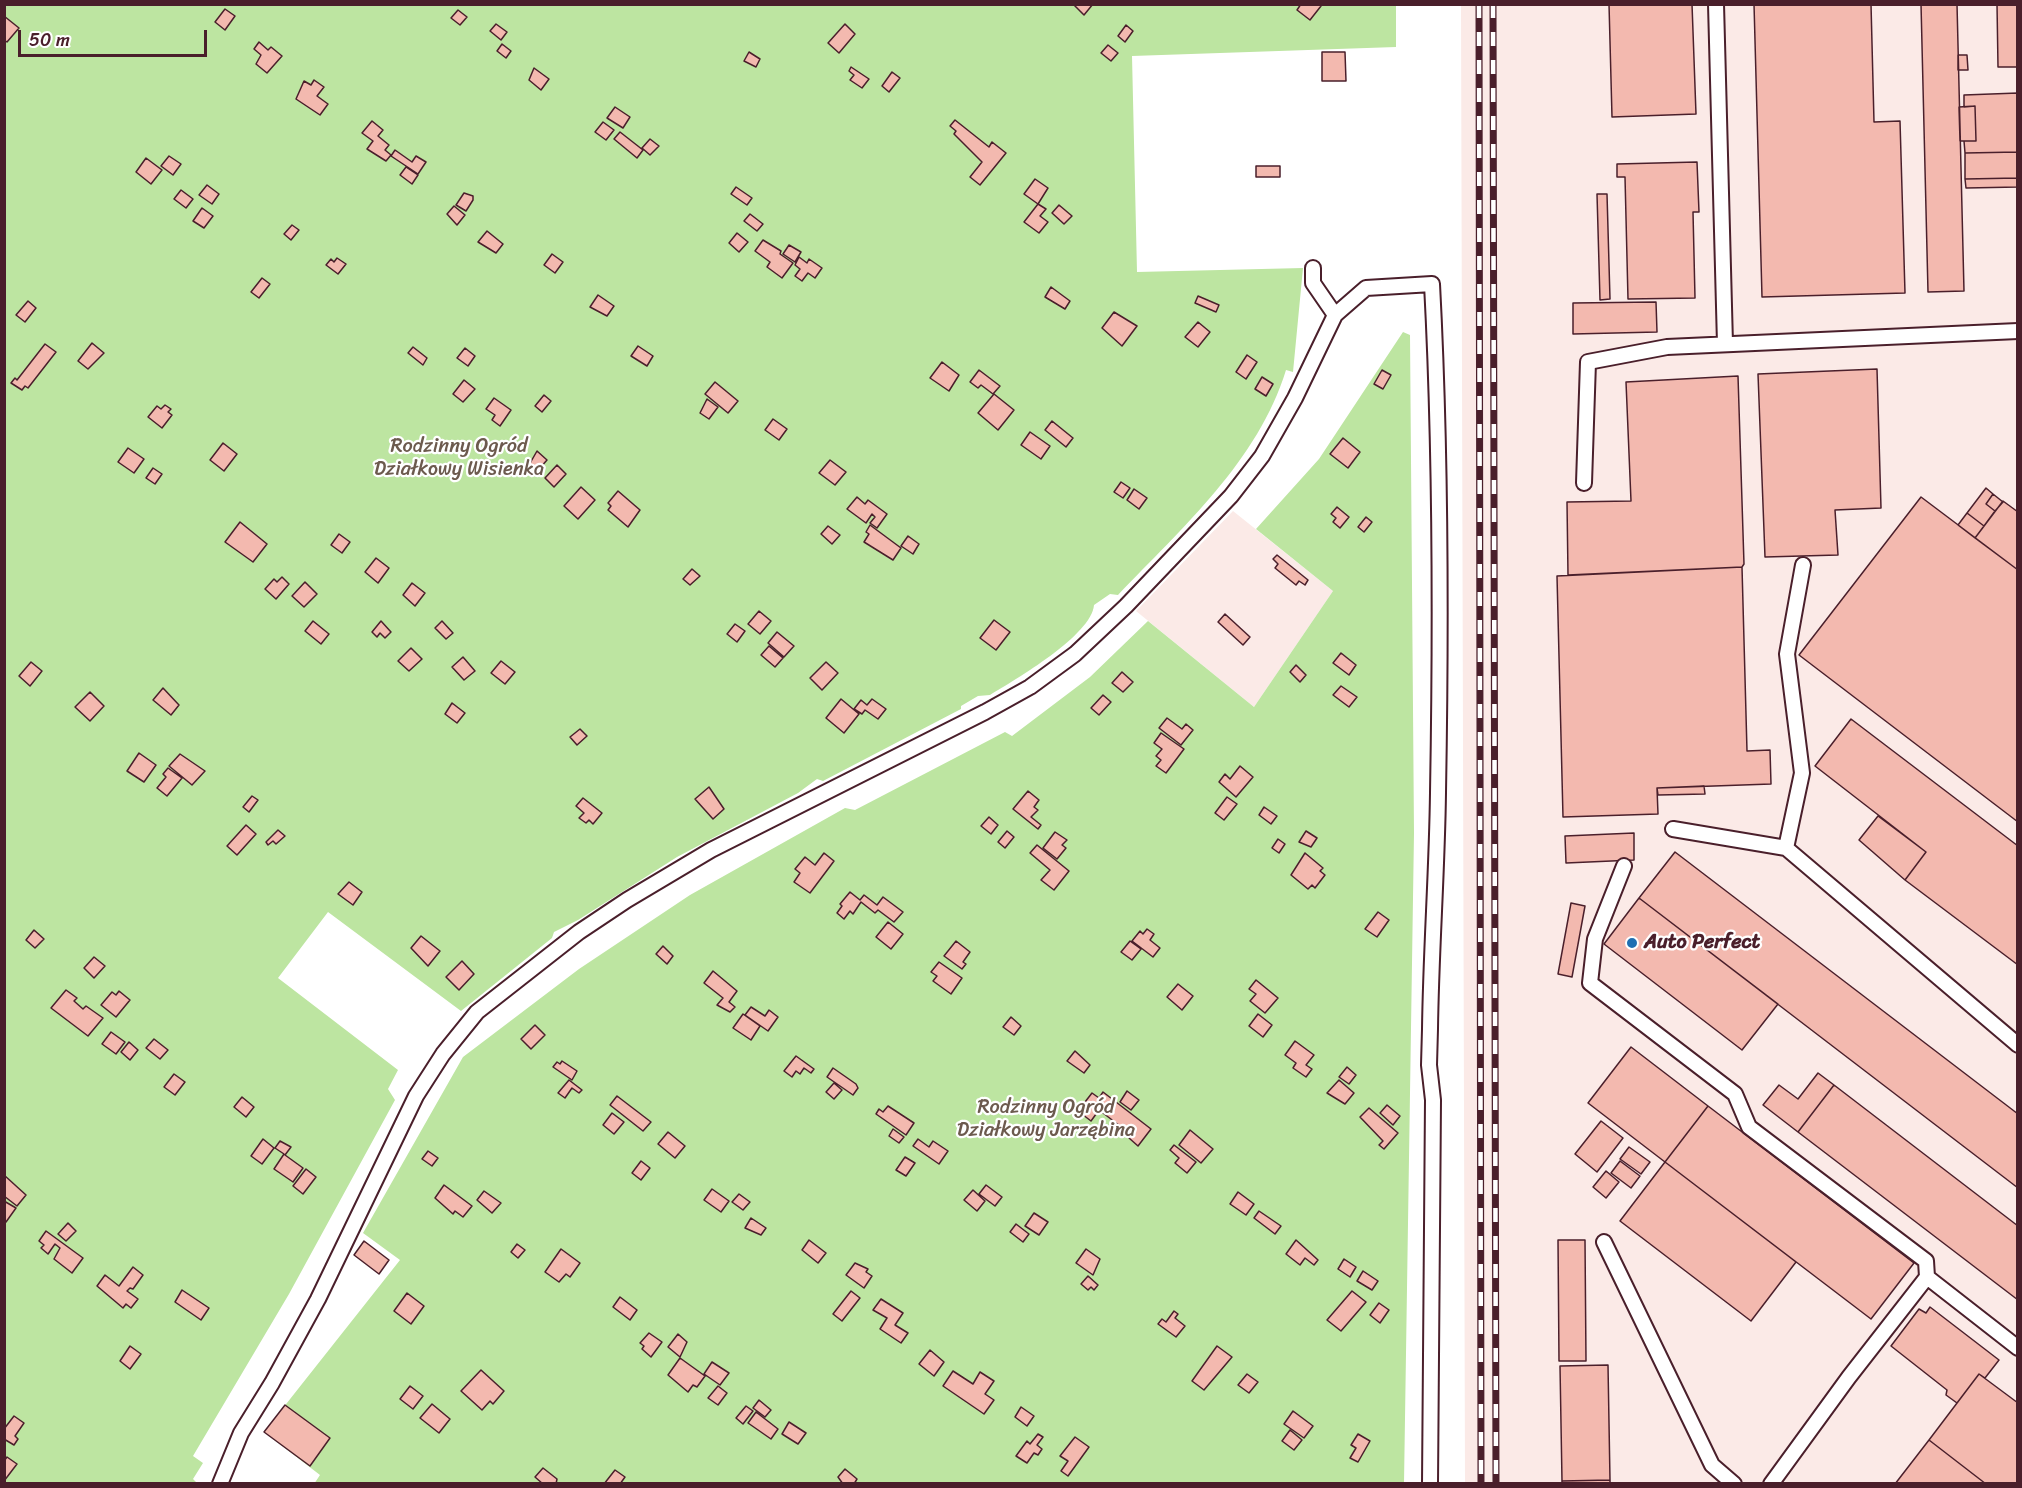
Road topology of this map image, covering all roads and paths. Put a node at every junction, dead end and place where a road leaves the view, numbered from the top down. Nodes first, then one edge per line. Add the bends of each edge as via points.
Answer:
1 (1716, 4) edge
2 (1313, 268) dead end
3 (1335, 315) junction
4 (2018, 331) edge
5 (1725, 344) junction
6 (1584, 483) dead end
7 (1803, 565) dead end
8 (1673, 829) dead end
9 (1786, 848) junction
10 (1624, 866) dead end
11 (2018, 1046) edge
12 (1604, 1242) dead end
13 (1927, 1277) junction
14 (2018, 1348) edge
15 (220, 1484) edge
16 (1430, 1484) edge
17 (1734, 1484) edge
18 (1771, 1484) edge

1 - 5 lane
2 - 3 lane via 1313,283
3 - 15 lane via 1262,456 1231,496 1075,654 1030,687 985,712 711,850 627,900 579,932 477,1012 416,1096 318,1299 241,1433
3 - 16 lane via 1366,288 1432,284 1440,558 1438,795 1429,1041 1433,1100
4 - 5 lane
5 - 6 lane via 1667,347 1588,362
7 - 9 lane via 1787,654 1802,773
8 - 9 lane
9 - 11 lane
10 - 13 lane via 1595,939 1590,982 1735,1094 1749,1127 1926,1261
12 - 17 lane via 1712,1465
13 - 14 lane
13 - 18 lane

